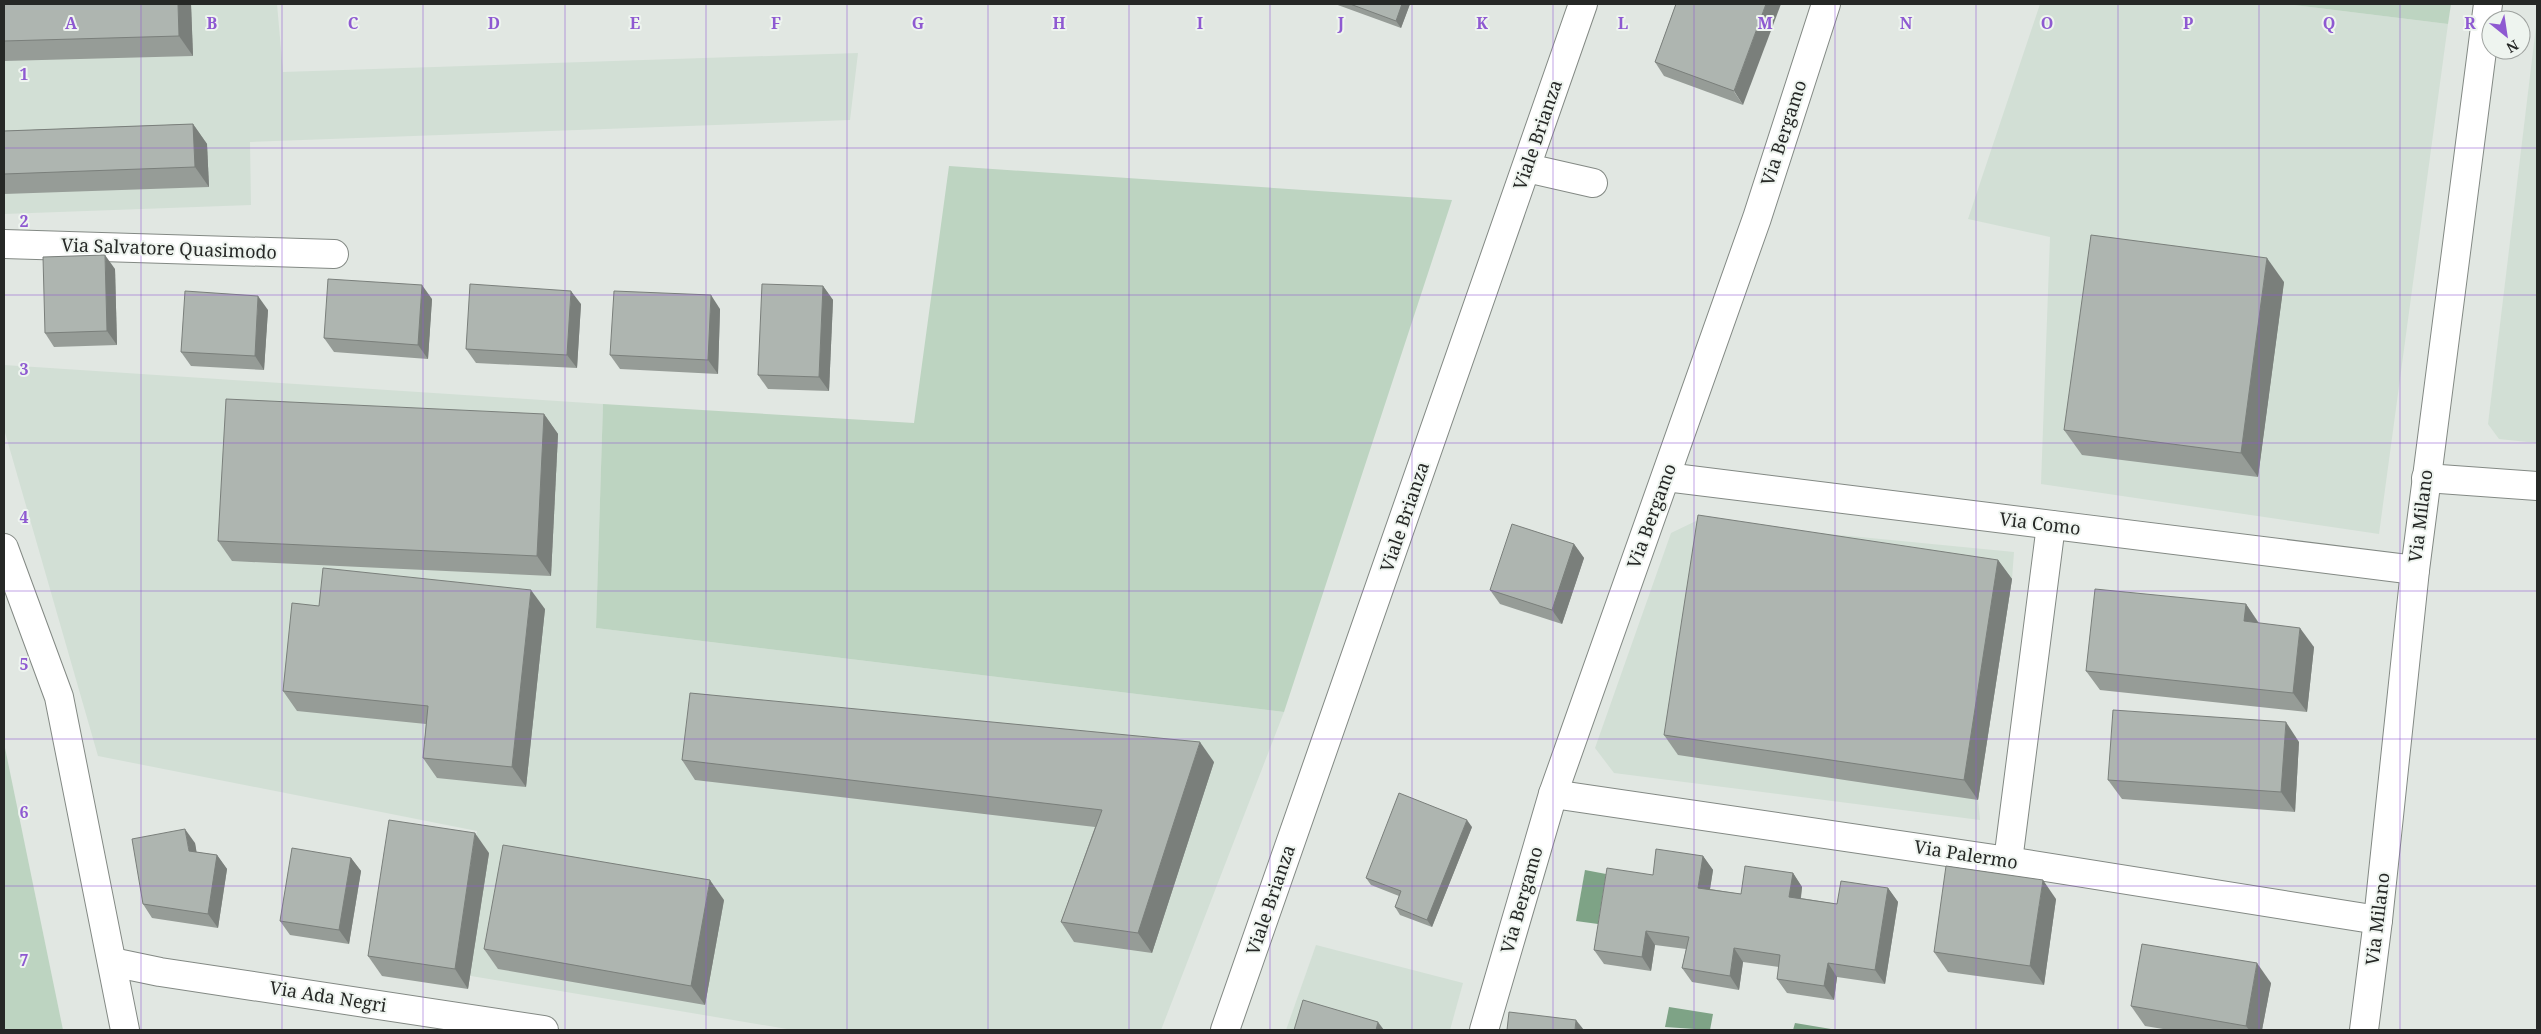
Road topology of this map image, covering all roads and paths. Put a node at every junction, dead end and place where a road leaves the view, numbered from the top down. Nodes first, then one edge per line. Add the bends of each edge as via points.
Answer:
1 (1583, 4) edge
2 (1826, 4) edge
3 (2488, 4) edge
4 (1527, 168) junction
5 (1594, 183) dead end
6 (4, 244) edge
7 (334, 254) dead end
8 (1666, 477) junction
9 (2426, 478) junction
10 (2537, 486) edge
11 (2051, 525) junction
12 (4, 548) edge
13 (2415, 570) junction
14 (1553, 794) junction
15 (2008, 861) junction
16 (2378, 920) junction
17 (112, 962) junction
18 (125, 1030) edge
19 (544, 1030) edge
20 (1225, 1030) edge
21 (1484, 1030) edge
22 (2364, 1030) edge

1 - 4 street, Viale Brianza
2 - 8 street, Via Bergamo via 1757,218
3 - 9 street, Via Milano
4 - 5 street
4 - 20 street, Viale Brianza
6 - 7 street, Via Salvatore Quasimodo
8 - 11 street, Via Como
8 - 14 street, Via Bergamo
9 - 10 street
9 - 13 street, Via Milano
11 - 13 street, Via Como
11 - 15 street
12 - 17 street via 59,697
13 - 16 street, Via Milano
14 - 15 street, Via Palermo
14 - 21 street, Via Bergamo
15 - 16 street, Via Palermo
16 - 22 street, Via Milano
17 - 18 street
17 - 19 street, Via Ada Negri

